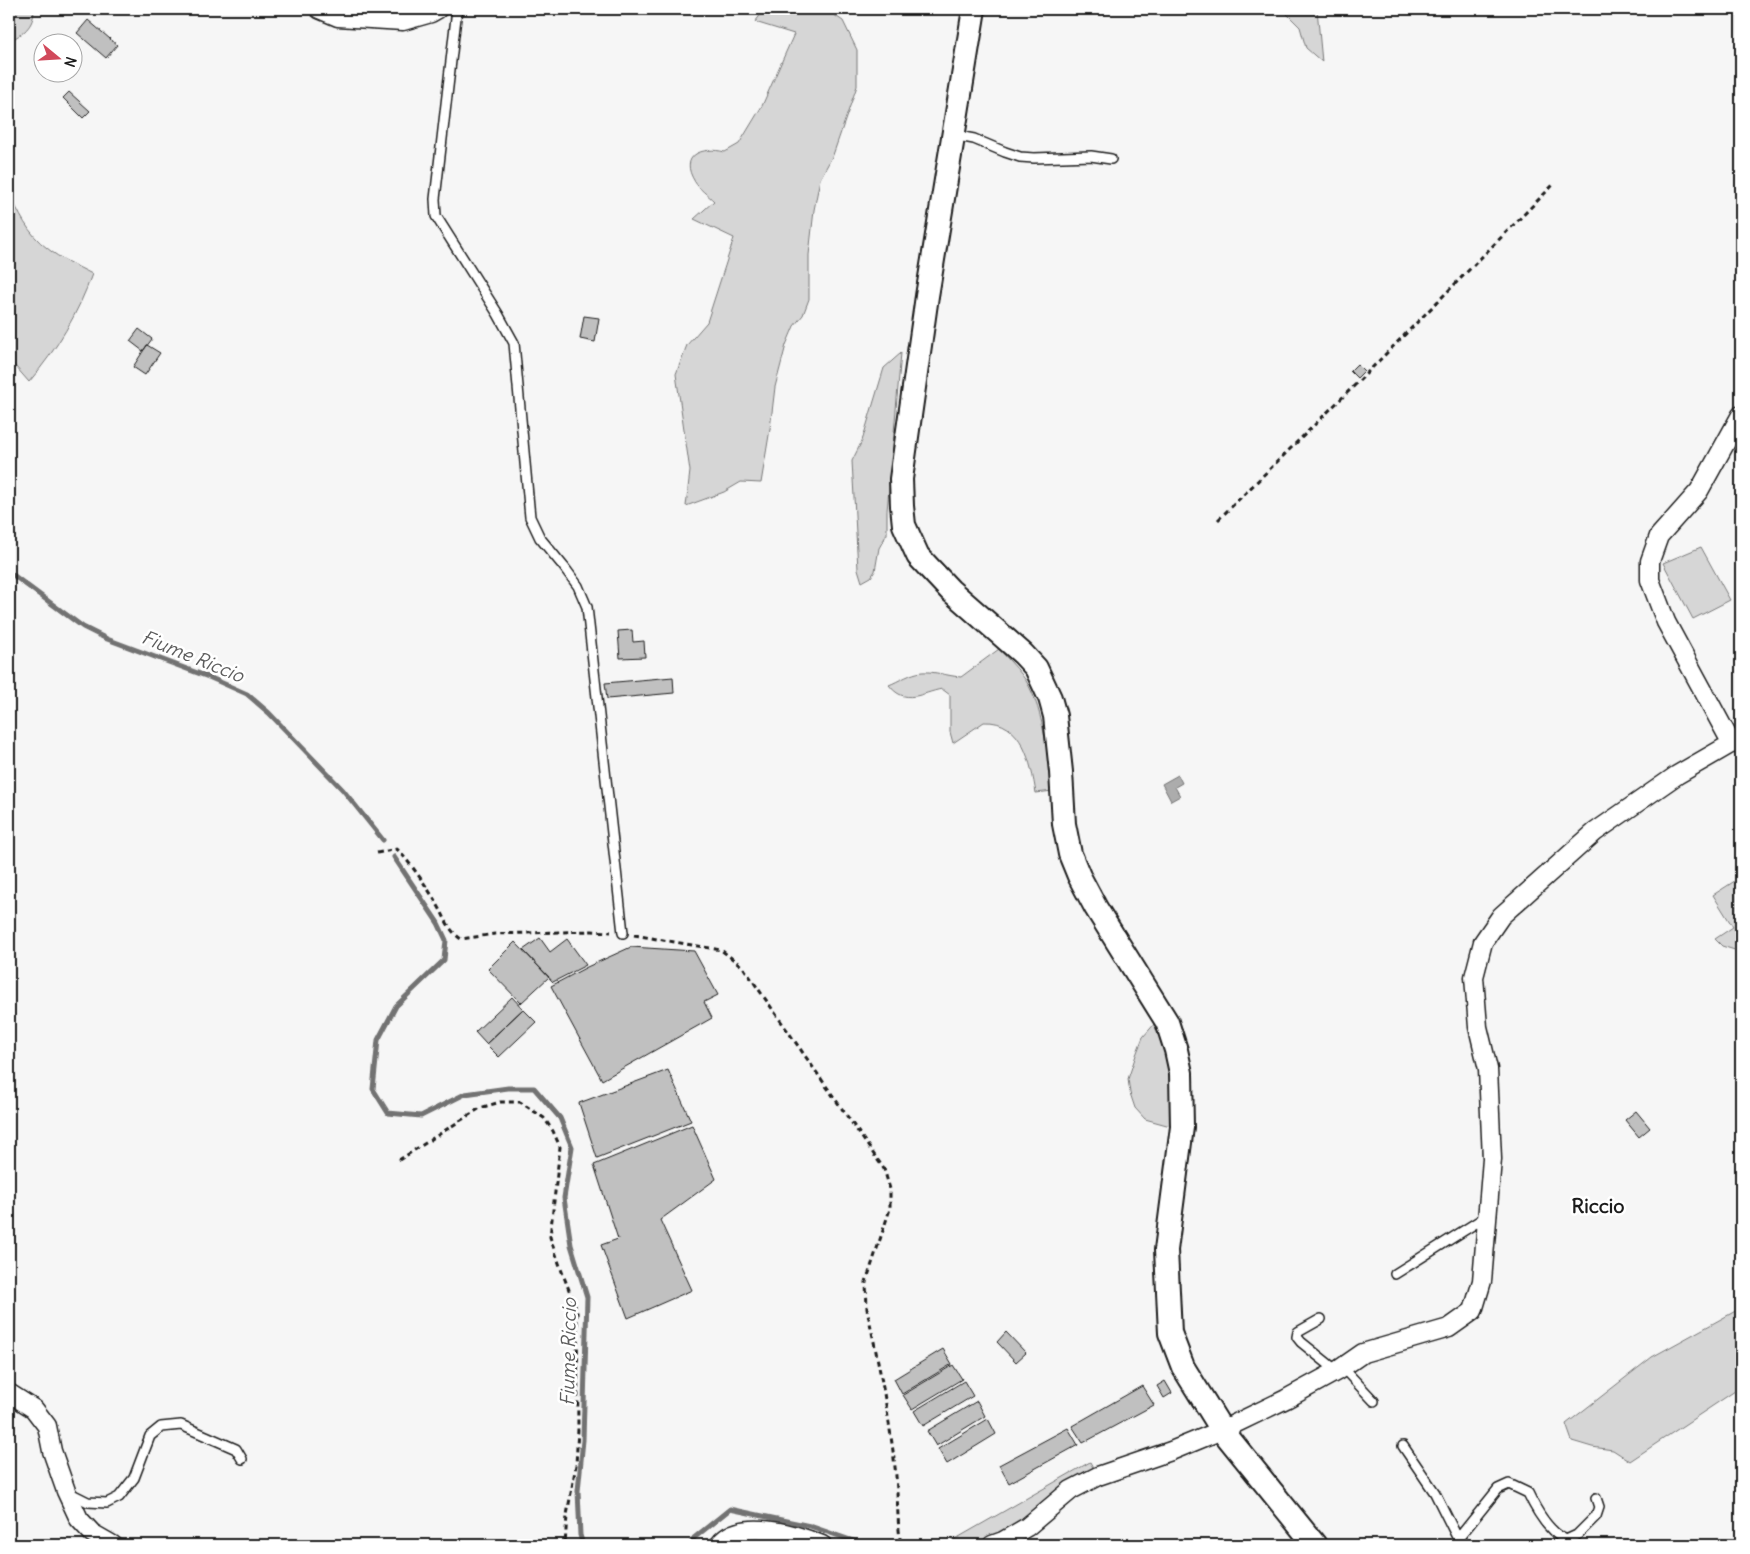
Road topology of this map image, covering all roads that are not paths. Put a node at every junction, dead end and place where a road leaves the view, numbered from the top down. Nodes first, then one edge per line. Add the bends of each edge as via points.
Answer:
1 (319, 9) edge
2 (438, 9) edge
3 (457, 9) edge
4 (974, 9) edge
5 (952, 135) junction
6 (1111, 159) dead end
7 (1741, 415) edge
8 (1737, 741) edge
9 (623, 933) road end
10 (1487, 1216) junction
11 (1395, 1274) dead end
12 (1320, 1319) dead end
13 (1339, 1369) junction
14 (9, 1393) edge
15 (1374, 1401) dead end
16 (1222, 1430) junction
17 (1403, 1446) dead end
18 (242, 1459) dead end
19 (66, 1490) junction
20 (1596, 1498) dead end
21 (1456, 1542) edge
22 (113, 1545) edge
23 (720, 1545) edge
24 (822, 1545) edge
25 (992, 1545) edge
26 (1315, 1545) edge

1 - 2 street via 338,17 403,21
3 - 9 lane via 434,199 436,216 514,342 530,517 540,538 578,586 587,607
4 - 5 street
5 - 6 lane via 974,139 1020,157 1090,156
5 - 16 street via 901,479 904,526 918,556 932,572 1036,668 1055,716 1064,824 1070,854 1096,908 1167,1022 1181,1074 1182,1128 1166,1250 1170,1333 1183,1367
7 - 8 street via 1699,491 1659,536 1650,561 1650,580 1666,622
8 - 10 street via 1677,775 1595,832 1501,916 1483,942 1474,977 1478,1027 1488,1069 1492,1159
10 - 11 lane
10 - 13 street via 1482,1281 1473,1311 1449,1328 1363,1353
12 - 13 lane via 1298,1332 1297,1337
13 - 15 lane
13 - 16 street
14 - 19 street via 34,1409 47,1426
16 - 25 street via 1171,1452 1098,1476 1071,1490 1027,1527
16 - 26 street
17 - 21 lane via 1435,1493
18 - 19 lane via 236,1449 181,1425 160,1427 150,1436 134,1478 119,1497 107,1503 88,1502
19 - 22 street via 79,1519 92,1534
20 - 21 lane via 1599,1508 1596,1516 1577,1536 1566,1540 1535,1509 1528,1493 1509,1484 1498,1489
23 - 24 street via 744,1530 792,1535

